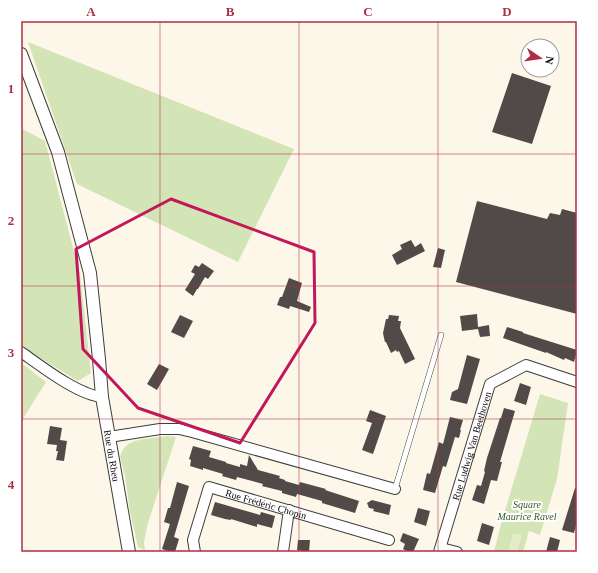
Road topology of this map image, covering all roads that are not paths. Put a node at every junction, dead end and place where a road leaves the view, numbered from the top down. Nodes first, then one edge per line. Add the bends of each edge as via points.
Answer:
1 (21, 54) edge
2 (441, 335) dead end
3 (21, 352) edge
4 (577, 382) edge
5 (102, 397) junction
6 (109, 437) junction
7 (395, 489) joint
8 (289, 510) junction
9 (389, 540) dead end
10 (440, 550) edge
11 (129, 552) edge
12 (195, 552) edge
13 (283, 552) edge
14 (457, 552) edge

1 - 5 street, Rue du Rheu via 58,152 90,273
2 - 7 lane
3 - 5 street via 74,387 96,397
4 - 10 street, Rue Ludwig Van Beethoven via 526,365 490,384
5 - 6 street, Rue du Rheu
6 - 7 street via 160,429 179,429
6 - 11 street, Rue du Rheu
8 - 9 street, Rue Frédéric Chopin
8 - 12 street, Rue Frédéric Chopin via 209,487 193,540
8 - 13 street
10 - 14 street

